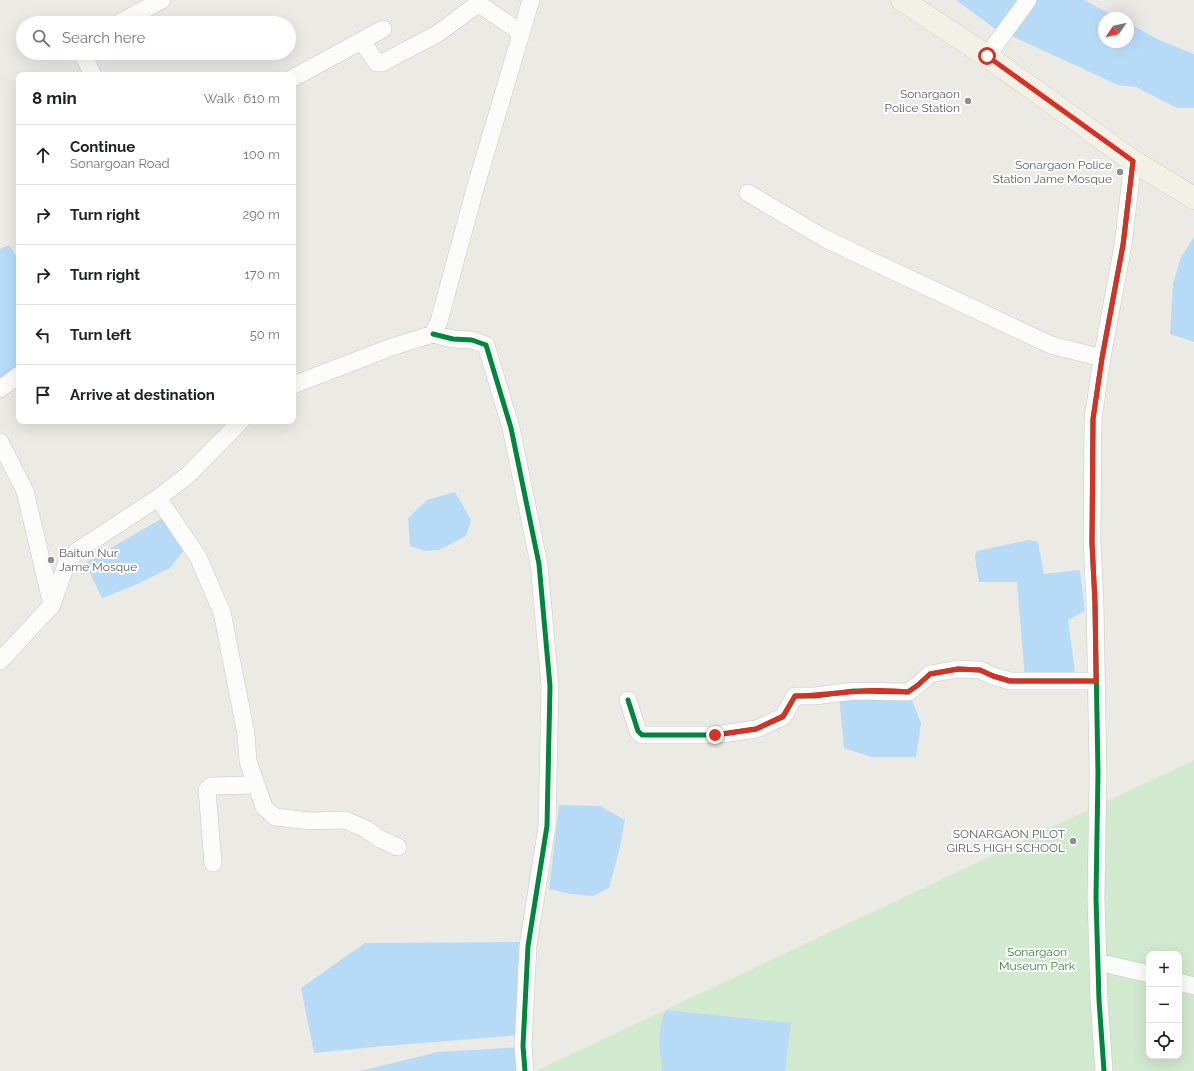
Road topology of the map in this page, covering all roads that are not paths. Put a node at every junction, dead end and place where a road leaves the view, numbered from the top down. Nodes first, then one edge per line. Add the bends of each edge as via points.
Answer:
1 (162, 0) edge
2 (531, 0) edge
3 (902, 0) edge
4 (1028, 0) edge
5 (132, 16) edge
6 (383, 29) dead end
7 (520, 37) junction
8 (362, 42) junction
9 (991, 51) junction
10 (86, 60) edge
11 (92, 72) edge
12 (296, 76) edge
13 (1133, 161) junction
14 (748, 193) dead end
15 (1194, 198) edge
16 (433, 334) junction
17 (1102, 358) junction
18 (16, 377) edge
19 (296, 384) edge
20 (0, 390) edge
21 (238, 424) edge
22 (0, 442) edge
23 (158, 498) junction
24 (52, 605) junction
25 (0, 661) edge
26 (1096, 681) junction
27 (628, 700) dead end
28 (255, 785) junction
29 (398, 847) dead end
30 (213, 863) dead end
31 (1098, 962) junction
32 (1146, 973) edge
33 (1182, 983) edge
34 (1194, 986) edge
35 (524, 1071) edge
36 (1104, 1071) edge

1 - 5 street
2 - 7 street
3 - 9 main road
4 - 9 street
6 - 8 street
7 - 8 street via 516,29 482,6 475,6 437,34 382,63 377,63
7 - 16 street via 439,321
8 - 12 street
9 - 13 main road
10 - 11 street
13 - 15 main road
13 - 17 street via 1123,245
14 - 17 street via 824,238 1051,345
16 - 19 street
16 - 35 street via 472,340 486,345 511,428 539,564 550,686 547,826 528,946
17 - 26 street via 1093,419 1092,543
18 - 20 street
21 - 23 street via 188,475
22 - 24 street via 25,491
23 - 24 street via 77,551 67,562
23 - 28 street via 198,557 222,612 246,734 248,761
24 - 25 street
26 - 27 street via 1010,681 980,670 958,669 930,674 908,692 854,691 795,696 783,716 756,729 715,735 642,734 638,731
26 - 31 street
28 - 29 street via 264,807 275,817 310,821 344,820
28 - 30 street via 211,786 207,790
31 - 32 street
31 - 36 street
33 - 34 street

